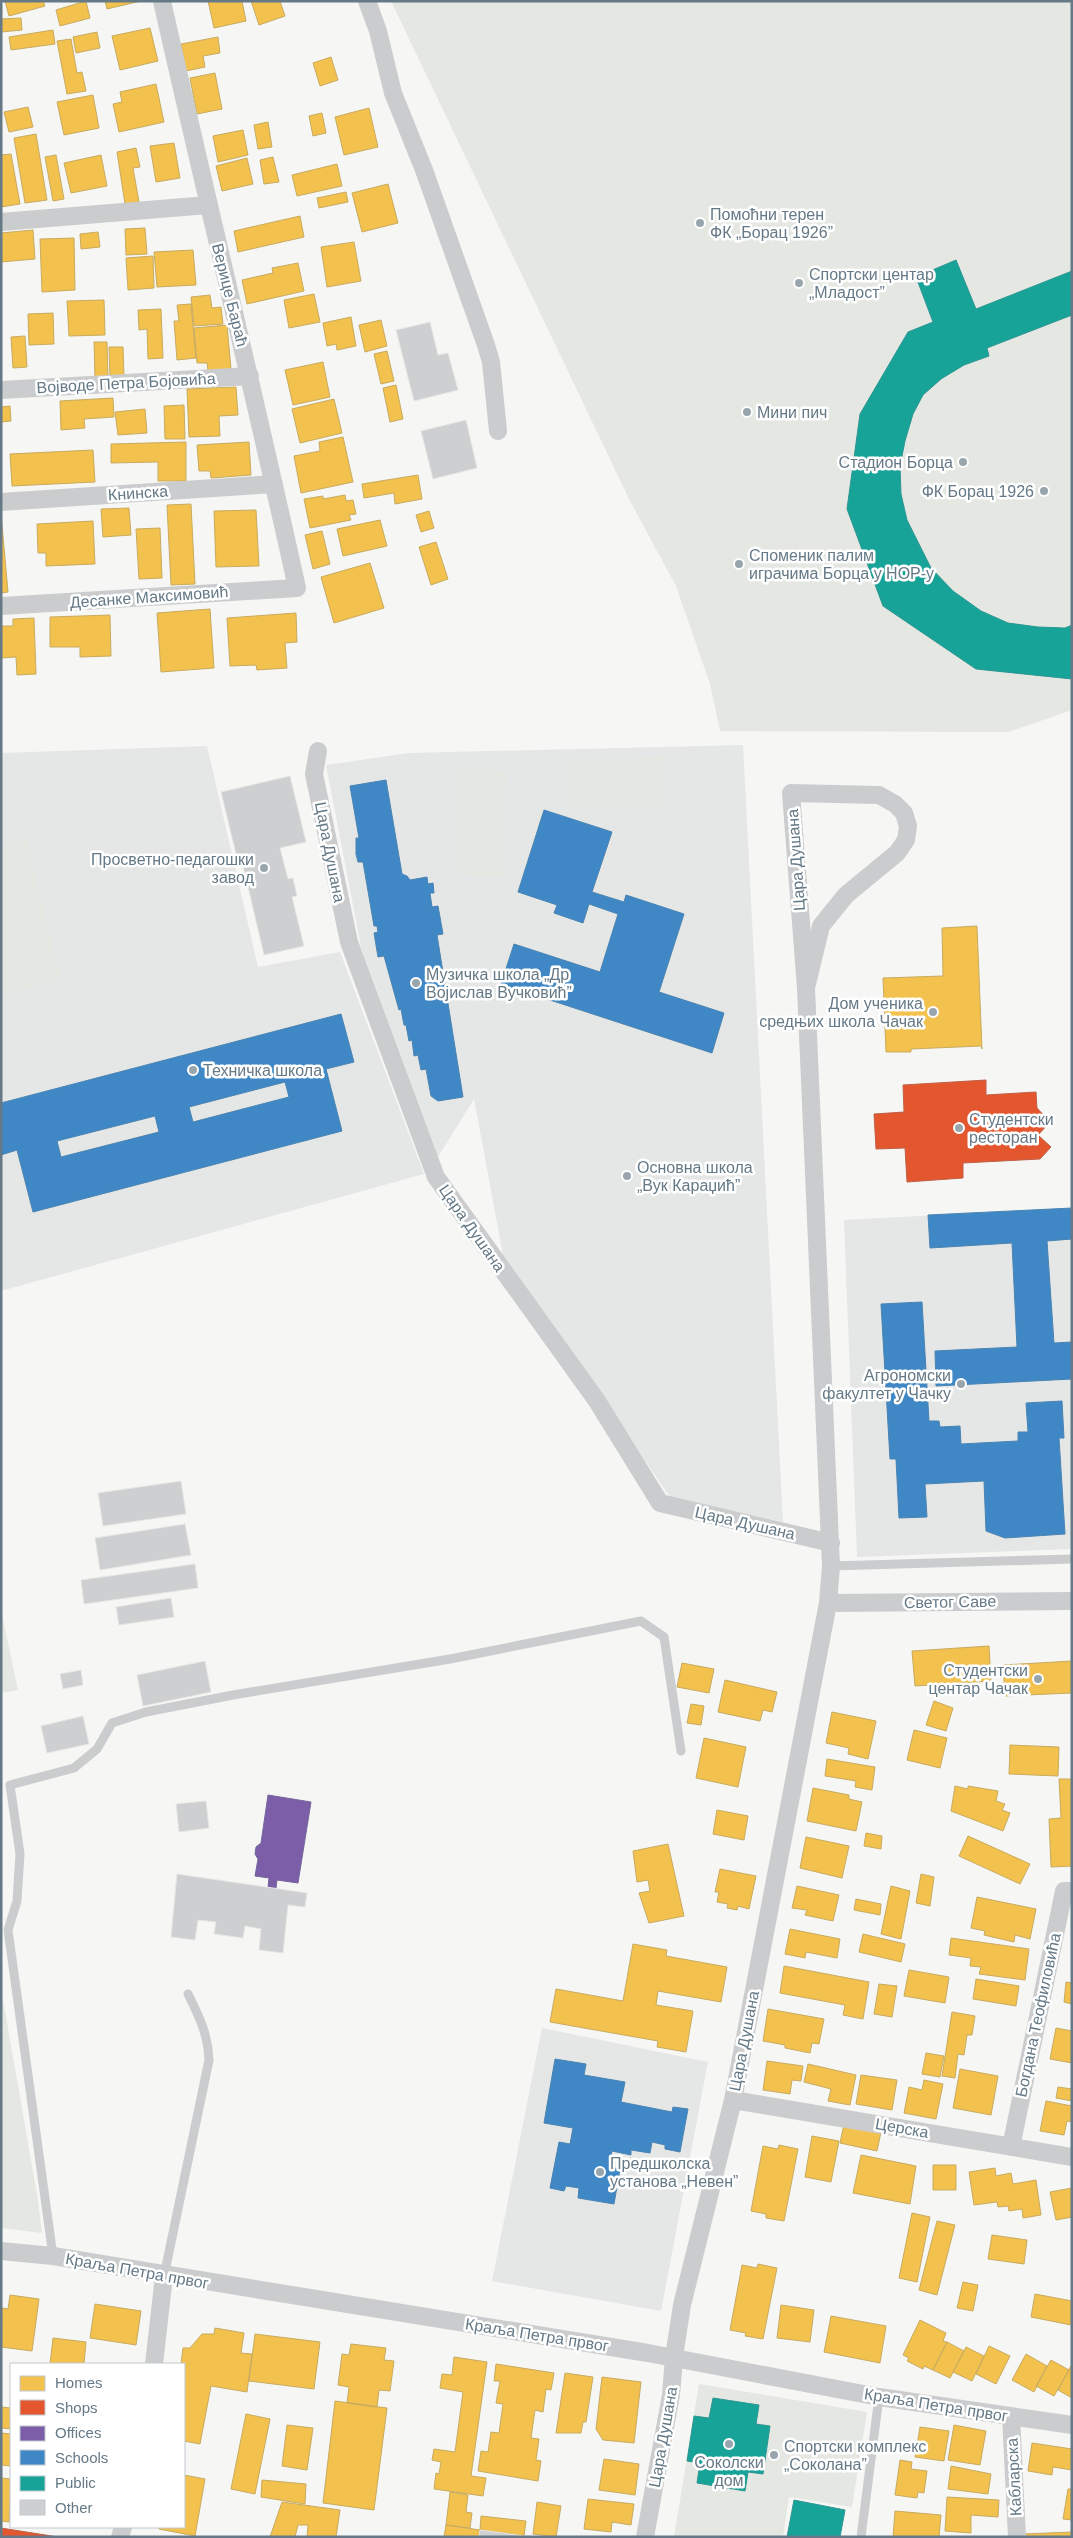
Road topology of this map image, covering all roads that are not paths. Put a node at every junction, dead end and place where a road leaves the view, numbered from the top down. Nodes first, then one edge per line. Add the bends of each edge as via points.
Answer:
1 (162, 1) edge
2 (367, 1) edge
3 (208, 205) junction
4 (1, 222) edge
5 (250, 376) junction
6 (1, 390) edge
7 (498, 431) dead end
8 (274, 484) junction
9 (1, 502) edge
10 (297, 588) joint
11 (1, 606) edge
12 (318, 751) dead end
13 (806, 988) junction
14 (831, 1543) junction
15 (1072, 1559) edge
16 (831, 1566) junction
17 (1072, 1600) edge
18 (828, 1603) junction
19 (681, 1751) dead end
20 (1072, 1890) edge
21 (188, 1994) dead end
22 (733, 2100) junction
23 (1011, 2146) junction
24 (1072, 2157) edge
25 (1, 2251) edge
26 (53, 2256) junction
27 (164, 2276) junction
28 (674, 2357) junction
29 (154, 2363) edge
30 (880, 2397) junction
31 (1012, 2416) junction
32 (1072, 2425) edge
33 (645, 2537) edge
34 (861, 2537) edge
35 (1017, 2537) edge

1 - 3 street, Верице Бараћ
2 - 7 street via 393,93 486,345 491,362
3 - 4 street
3 - 5 street, Верице Бараћ
5 - 6 street, Војводе Петра Бојовића
5 - 8 street, Верице Бараћ
8 - 9 street, Книнска
8 - 10 street, Верице Бараћ
10 - 11 street, Десанке Максимовић
12 - 14 street, Цара Душана via 314,774 349,942 436,1177 597,1401 660,1503
13 - 13 street, Цара Душана via 791,793 879,795 904,813 908,826 906,840 896,853 846,895 821,926
13 - 14 street, Цара Душана
14 - 16 street, Цара Душана
15 - 16 lane
16 - 18 street, Цара Душана
17 - 18 street, Светог Саве
18 - 22 street, Цара Душана
19 - 26 lane via 664,1637 641,1621 450,1659 146,1712 112,1723 97,1748 74,1768 10,1785 20,1854 17,1900 8,1930
20 - 23 street, Богдана Теофиловића via 1064,1891
21 - 27 lane via 202,2021 209,2060
22 - 23 street, Церска
22 - 28 street, Цара Душана via 682,2305
23 - 24 street, Церска
25 - 26 street, Краља Петра првог
26 - 27 street, Краља Петра првог
27 - 28 street, Краља Петра првог
27 - 29 street
28 - 30 street, Краља Петра првог
28 - 33 street, Цара Душана via 672,2395
30 - 31 street, Краља Петра првог
30 - 34 lane
31 - 32 street, Краља Петра првог
31 - 35 street, Кабларска

